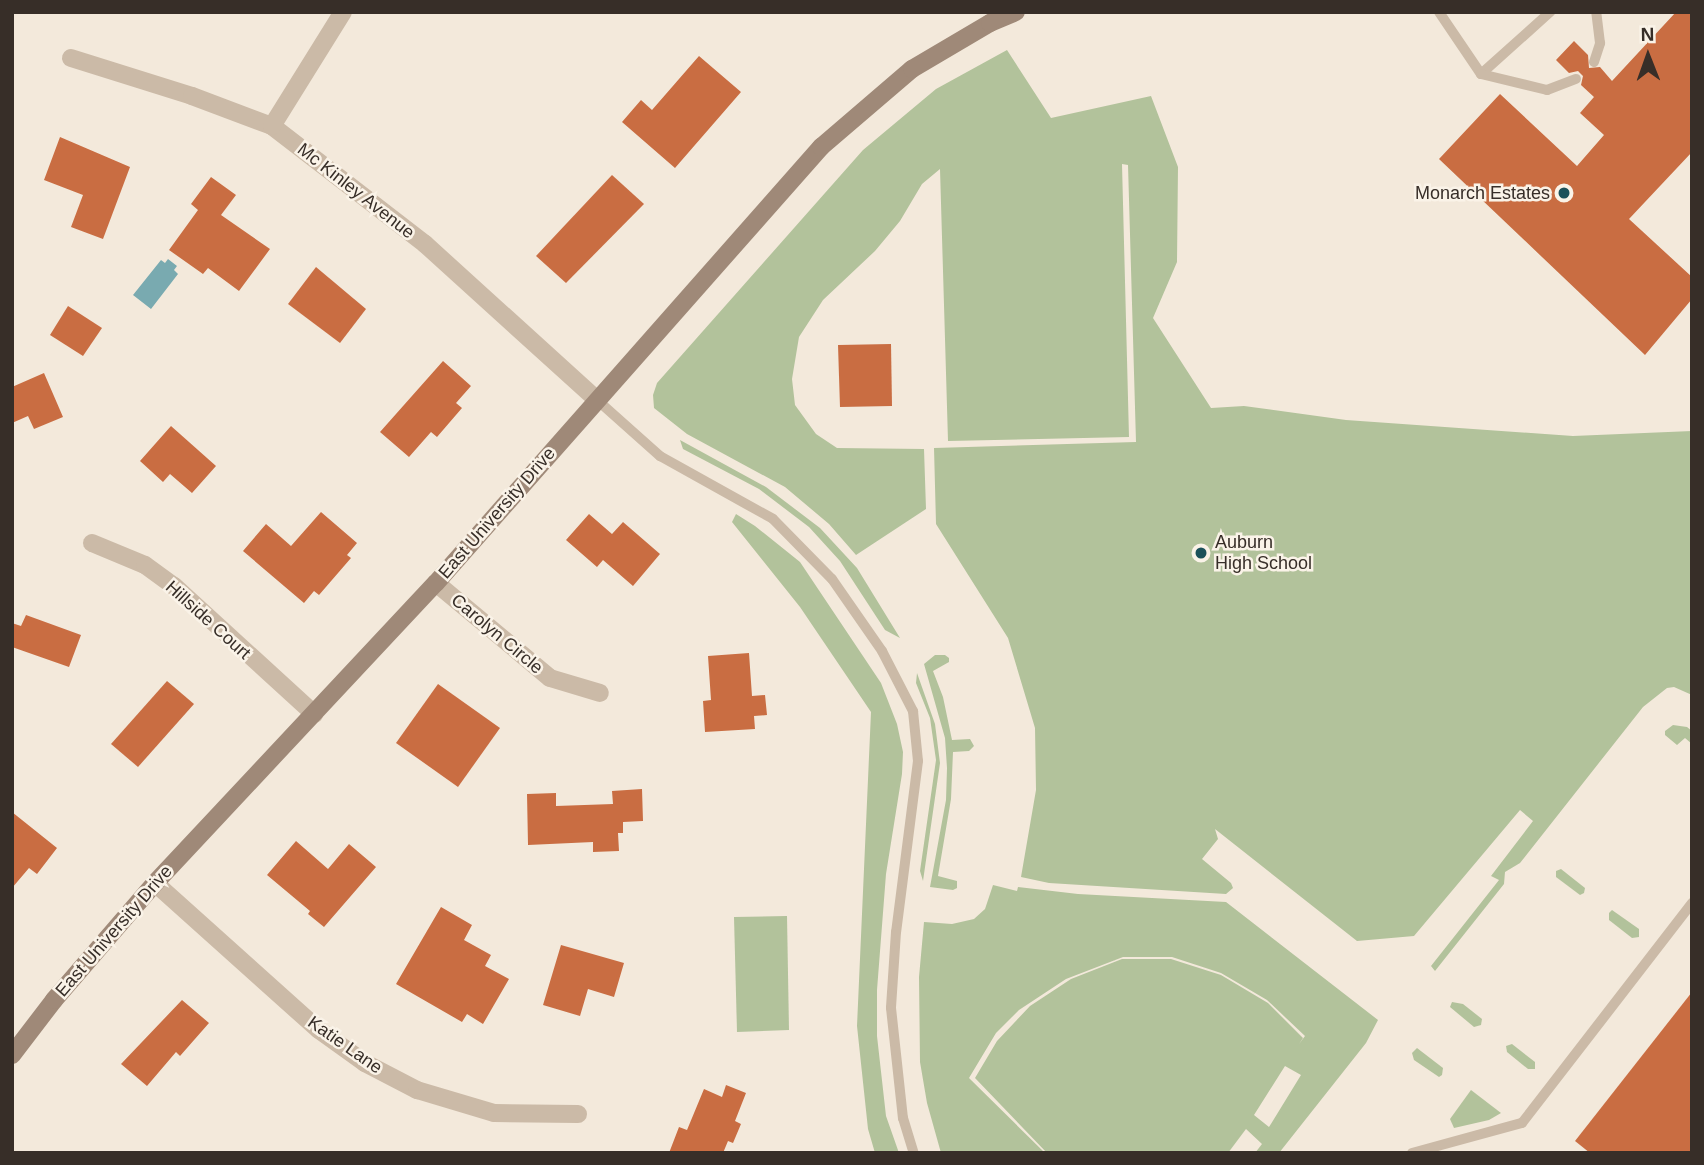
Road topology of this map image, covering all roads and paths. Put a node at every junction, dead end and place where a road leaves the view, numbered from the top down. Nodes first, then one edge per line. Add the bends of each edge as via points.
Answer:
1 (343, 12) edge
2 (1016, 12) edge
3 (1439, 12) edge
4 (1550, 12) edge
5 (1596, 12) edge
6 (71, 58) dead end
7 (1594, 62) dead end
8 (1481, 74) junction
9 (1576, 79) dead end
10 (272, 126) junction
11 (596, 399) junction
12 (92, 543) dead end
13 (436, 583) junction
14 (600, 693) dead end
15 (314, 714) junction
16 (155, 883) junction
17 (1692, 903) edge
18 (12, 1055) edge
19 (578, 1114) dead end
20 (914, 1153) edge
21 (1412, 1153) edge

1 - 10 street
2 - 11 main road, East University Drive via 912,69 821,147
3 - 8 lane
4 - 8 lane
5 - 7 lane via 1601,43
6 - 10 street, Mc Kinley Avenue
8 - 9 lane via 1547,90
10 - 11 street, Mc Kinley Avenue via 425,244
11 - 13 main road, East University Drive
11 - 20 lane via 660,456 773,519 832,579 882,651 913,711 918,761 891,1008 903,1118
12 - 15 street, Hillside Court via 145,565 174,586
13 - 14 street, Carolyn Circle via 550,678
13 - 15 main road, East University Drive
15 - 16 main road, East University Drive
16 - 18 main road, East University Drive
16 - 19 street, Katie Lane via 319,1030 365,1063 417,1090 495,1113
17 - 21 lane via 1522,1123

